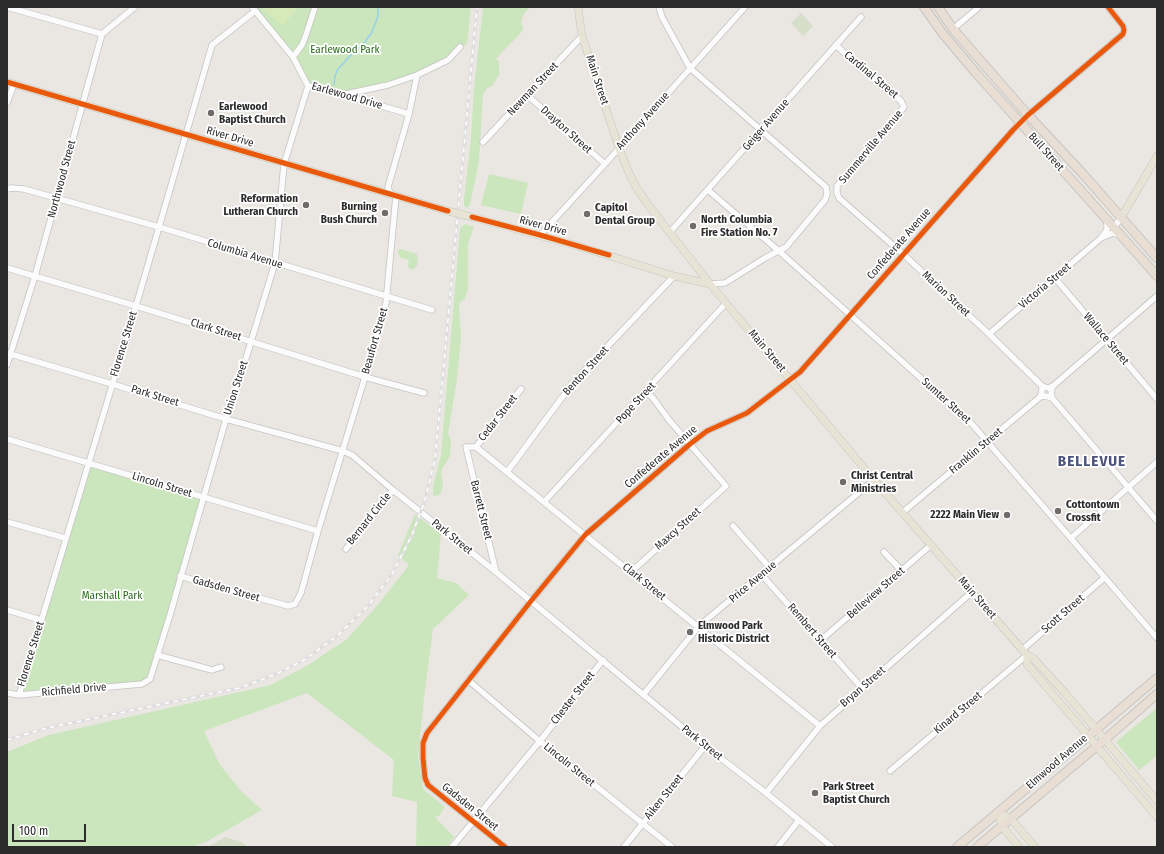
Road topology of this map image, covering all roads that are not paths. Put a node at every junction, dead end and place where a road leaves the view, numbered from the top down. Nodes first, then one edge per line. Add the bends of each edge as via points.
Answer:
1 (7, 7) edge
2 (135, 7) edge
3 (315, 7) edge
4 (578, 7) edge
5 (659, 7) edge
6 (745, 7) edge
7 (924, 7) edge
8 (938, 7) edge
9 (979, 7) edge
10 (1108, 7) edge
11 (253, 9) edge
12 (861, 17) dead end
13 (954, 29) junction
14 (102, 34) junction
15 (582, 36) junction
16 (836, 45) junction
17 (460, 47) dead end
18 (293, 57) junction
19 (690, 68) junction
20 (417, 75) junction
21 (11, 83) edge
22 (308, 86) junction
23 (344, 95) junction
24 (527, 95) junction
25 (7, 103) edge
26 (83, 104) junction
27 (904, 107) joint
28 (409, 114) junction
29 (1028, 115) junction
30 (1020, 123) junction
31 (762, 130) junction
32 (185, 134) junction
33 (483, 142) dead end
34 (619, 148) junction
35 (1157, 156) edge
36 (284, 164) junction
37 (605, 164) junction
38 (837, 186) junction
39 (826, 187) junction
40 (7, 189) edge
41 (708, 190) junction
42 (396, 196) junction
43 (839, 198) junction
44 (57, 199) junction
45 (825, 200) junction
46 (1121, 218) junction
47 (1106, 219) junction
48 (1114, 227) junction
49 (159, 228) junction
50 (670, 232) junction
51 (540, 235) junction
52 (1121, 235) junction
53 (1101, 238) junction
54 (780, 252) junction
55 (904, 254) junction
56 (1157, 258) edge
57 (275, 263) junction
58 (7, 268) edge
59 (35, 276) junction
60 (674, 276) junction
61 (1157, 276) edge
62 (1055, 278) junction
63 (710, 284) junction
64 (1157, 296) edge
65 (387, 297) junction
66 (726, 303) junction
67 (136, 306) junction
68 (432, 310) dead end
69 (851, 315) junction
70 (989, 334) junction
71 (1106, 339) junction
72 (250, 340) junction
73 (9, 354) edge
74 (7, 365) edge
75 (365, 376) junction
76 (790, 380) junction
77 (112, 384) junction
78 (1042, 386) junction
79 (1053, 386) junction
80 (521, 389) dead end
81 (646, 392) junction
82 (424, 393) dead end
83 (1040, 397) junction
84 (1052, 398) junction
85 (1157, 399) edge
86 (226, 419) junction
87 (7, 439) edge
88 (988, 442) junction
89 (690, 444) junction
90 (476, 447) junction
91 (343, 451) junction
92 (1157, 462) edge
93 (89, 463) junction
94 (507, 472) junction
95 (874, 480) junction
96 (1128, 487) junction
97 (393, 490) junction
98 (203, 497) junction
99 (544, 502) junction
100 (903, 512) junction
101 (1157, 521) edge
102 (7, 522) edge
103 (733, 526) dead end
104 (318, 531) junction
105 (585, 535) junction
106 (65, 538) junction
107 (1071, 538) junction
108 (931, 545) junction
109 (346, 549) dead end
110 (884, 552) dead end
111 (770, 568) junction
112 (901, 570) junction
113 (496, 572) junction
114 (631, 572) junction
115 (762, 575) junction
116 (180, 576) junction
117 (1104, 578) junction
118 (972, 592) junction
119 (531, 601) junction
120 (295, 604) joint
121 (7, 610) edge
122 (41, 620) junction
123 (699, 626) junction
124 (1157, 638) edge
125 (821, 640) junction
126 (1024, 652) junction
127 (157, 655) junction
128 (603, 660) junction
129 (222, 667) dead end
130 (1157, 678) edge
131 (468, 680) junction
132 (142, 684) joint
133 (862, 688) junction
134 (7, 693) edge
135 (1157, 694) edge
136 (19, 695) junction
137 (643, 695) junction
138 (820, 726) junction
139 (1095, 729) junction
140 (427, 733) joint
141 (1088, 735) junction
142 (1104, 740) junction
143 (540, 742) junction
144 (705, 746) junction
145 (1097, 746) junction
146 (890, 771) dead end
147 (766, 793) junction
148 (1157, 801) edge
149 (998, 812) junction
150 (1157, 817) edge
151 (1011, 819) junction
152 (799, 820) junction
153 (473, 821) junction
154 (642, 824) junction
155 (1002, 826) junction
156 (452, 847) edge
157 (504, 847) edge
158 (624, 847) edge
159 (672, 847) edge
160 (778, 847) edge
161 (832, 847) edge
162 (957, 847) edge
163 (977, 847) edge
164 (1019, 847) edge
165 (1035, 847) edge

1 - 14 street
2 - 14 street
3 - 18 street via 306,35
4 - 15 main road, Main Street
5 - 19 street
6 - 19 street, Anthony Avenue
7 - 30 highway, Bull Street via 943,34
8 - 13 highway, Bull Street
9 - 13 street
10 - 29 street, Confederate Avenue via 1124,26 1123,34
11 - 18 street, Earlewood Drive
11 - 32 street, Florence Street via 212,45
12 - 16 street, Geiger Avenue
13 - 29 highway, Bull Street
14 - 26 street, Northwood Street
15 - 24 street, Newman Street
15 - 34 main road, Main Street
16 - 27 street, Cardinal Street via 901,101
16 - 31 street, Geiger Avenue
17 - 20 street via 448,60
18 - 22 street, Earlewood Drive
19 - 31 street
19 - 34 street, Anthony Avenue
20 - 23 street
20 - 28 street, Beaufort Street
21 - 25 street
21 - 26 main road, River Drive
22 - 23 street, Earlewood Drive
22 - 36 street, Union Street
23 - 28 street, Earlewood Drive
24 - 33 street, Newman Street
24 - 37 street, Drayton Street
26 - 32 main road, River Drive
26 - 44 street, Northwood Street
27 - 38 street, Summerville Avenue
28 - 42 street, Beaufort Street via 388,187 390,193
29 - 30 street, Confederate Avenue
29 - 46 highway, Bull Street
30 - 47 highway, Bull Street
30 - 55 street, Confederate Avenue
31 - 39 street
31 - 41 street, Geiger Avenue
32 - 36 main road, River Drive
32 - 49 street, Florence Street
34 - 37 street, Anthony Avenue
34 - 50 main road, Main Street via 636,187
35 - 46 main road
36 - 42 main road, River Drive
36 - 57 street, Union Street
37 - 51 street, Anthony Avenue
38 - 39 street
38 - 43 street
39 - 45 street
40 - 44 street, Columbia Avenue via 24,189
41 - 50 street, Geiger Avenue
41 - 54 street, Sumter Street
42 - 51 main road, River Drive, bridge
42 - 65 street, Beaufort Street
43 - 45 street
43 - 55 street, Marion Street
44 - 49 street, Columbia Avenue
44 - 59 street, Northwood Street
45 - 54 street
46 - 48 street
46 - 56 highway, Bull Street
47 - 48 highway, Bull Street
47 - 53 street via 1106,230
48 - 52 highway, Bull Street
49 - 57 street, Columbia Avenue
49 - 67 street, Florence Street
50 - 63 main road, Main Street
51 - 60 main road, River Drive
52 - 53 street via 1112,233
52 - 61 highway, Bull Street
53 - 62 street, Victoria Street
54 - 63 street via 765,258 725,283
54 - 69 street, Sumter Street
55 - 69 street, Confederate Avenue
55 - 70 street, Marion Street
57 - 65 street, Columbia Avenue
57 - 72 street, Union Street
58 - 59 street, Clark Street
59 - 67 street, Clark Street
59 - 73 street, Northwood Street
60 - 63 main road, River Drive
60 - 94 street, Benton Street via 572,384
62 - 70 street, Victoria Street
62 - 71 street, Wallace Street
63 - 66 main road, Main Street
64 - 71 street
65 - 68 street, Columbia Avenue
65 - 75 street, Beaufort Street
66 - 76 main road, Main Street
66 - 81 street, Pope Street
67 - 72 street, Clark Street
67 - 77 street, Florence Street
69 - 76 street, Confederate Avenue
69 - 88 street, Sumter Street via 972,424
70 - 78 street, Marion Street
71 - 79 street
71 - 85 street, Wallace Street
72 - 75 street, Clark Street
72 - 86 street, Union Street
73 - 74 street, Northwood Street
73 - 77 street, Park Street
75 - 82 street, Clark Street
75 - 91 street, Beaufort Street
76 - 89 street, Confederate Avenue via 747,413 711,428
76 - 95 main road, Main Street
77 - 86 street, Park Street
77 - 93 street, Florence Street
78 - 79 street
78 - 83 street
79 - 84 street
80 - 90 street, Cedar Street
81 - 89 street
81 - 99 street, Pope Street
83 - 84 street
83 - 88 street, Franklin Street
84 - 96 street
86 - 91 street, Park Street
86 - 98 street, Union Street
87 - 93 street, Lincoln Street
88 - 100 street, Franklin Street
88 - 107 street, Sumter Street
89 - 105 street, Confederate Avenue
89 - 114 street, Maxcy Street via 726,486
90 - 94 street, Clark Street
90 - 113 street, Barrett Street via 466,447
91 - 97 street, Park Street via 352,455
91 - 104 street, Beaufort Street
92 - 96 street
93 - 98 street, Lincoln Street
93 - 106 street, Florence Street
94 - 99 street, Clark Street
95 - 100 main road, Main Street
95 - 111 street, Price Avenue
96 - 101 street
96 - 107 street
97 - 109 street, Bernard Circle
97 - 113 street, Park Street
98 - 104 street, Lincoln Street
98 - 116 street, Union Street
99 - 105 street, Clark Street
100 - 108 main road, Main Street
102 - 106 street
103 - 111 street
104 - 120 street, Beaufort Street via 301,593
105 - 114 street, Clark Street
105 - 119 street, Confederate Avenue
106 - 122 street, Florence Street
107 - 117 street, Sumter Street
108 - 112 street, Belleview Street
108 - 118 main road, Main Street
110 - 112 street
111 - 115 street, Price Avenue
112 - 125 street, Belleview Street
113 - 119 street, Park Street
114 - 123 street, Clark Street
115 - 123 street, Price Avenue
115 - 125 street, Rembert Street
116 - 120 street, Gadsden Street via 288,606
116 - 127 street, Union Street
117 - 124 street, Sumter Street
117 - 126 street, Scott Street
118 - 126 main road, Main Street
118 - 133 street, Bryan Street
119 - 128 street, Park Street
119 - 131 street, Confederate Avenue
121 - 122 street
122 - 136 street, Florence Street
123 - 137 street, Price Avenue
123 - 138 street, Clark Street
125 - 133 street, Rembert Street
126 - 139 main road, Main Street via 1033,658
126 - 141 main road, Main Street via 1028,664
126 - 146 street, Kinard Street
127 - 129 street via 212,670
127 - 132 street, Union Street via 150,679
128 - 137 street, Park Street
128 - 143 street, Chester Street
130 - 139 highway, Elmwood Avenue
131 - 140 street, Confederate Avenue
131 - 143 street, Lincoln Street
132 - 136 street, Richfield Drive
133 - 138 street, Bryan Street
134 - 136 street, Richfield Drive
135 - 142 highway, Elmwood Avenue
137 - 144 street, Park Street
138 - 147 street, Bryan Street
139 - 141 highway, Elmwood Avenue
139 - 142 main road, Main Street
140 - 153 street, Gadsden Street via 423,743 423,758 428,785
141 - 145 main road, Main Street
141 - 149 highway, Elmwood Avenue
142 - 145 highway, Elmwood Avenue
142 - 148 main road, Main Street
143 - 153 street, Chester Street
143 - 154 street, Lincoln Street
144 - 147 street, Park Street
144 - 154 street, Aiken Street
145 - 150 main road, Main Street
145 - 151 highway, Elmwood Avenue
147 - 152 street, Park Street
149 - 151 main road
149 - 155 main road
149 - 162 highway, Elmwood Avenue
151 - 155 highway, Elmwood Avenue
151 - 165 main road
152 - 160 street
152 - 161 street, Park Street
153 - 156 street, Chester Street
153 - 157 street, Gadsden Street
154 - 158 street, Aiken Street
154 - 159 street, Lincoln Street
155 - 163 highway, Elmwood Avenue
155 - 164 main road

